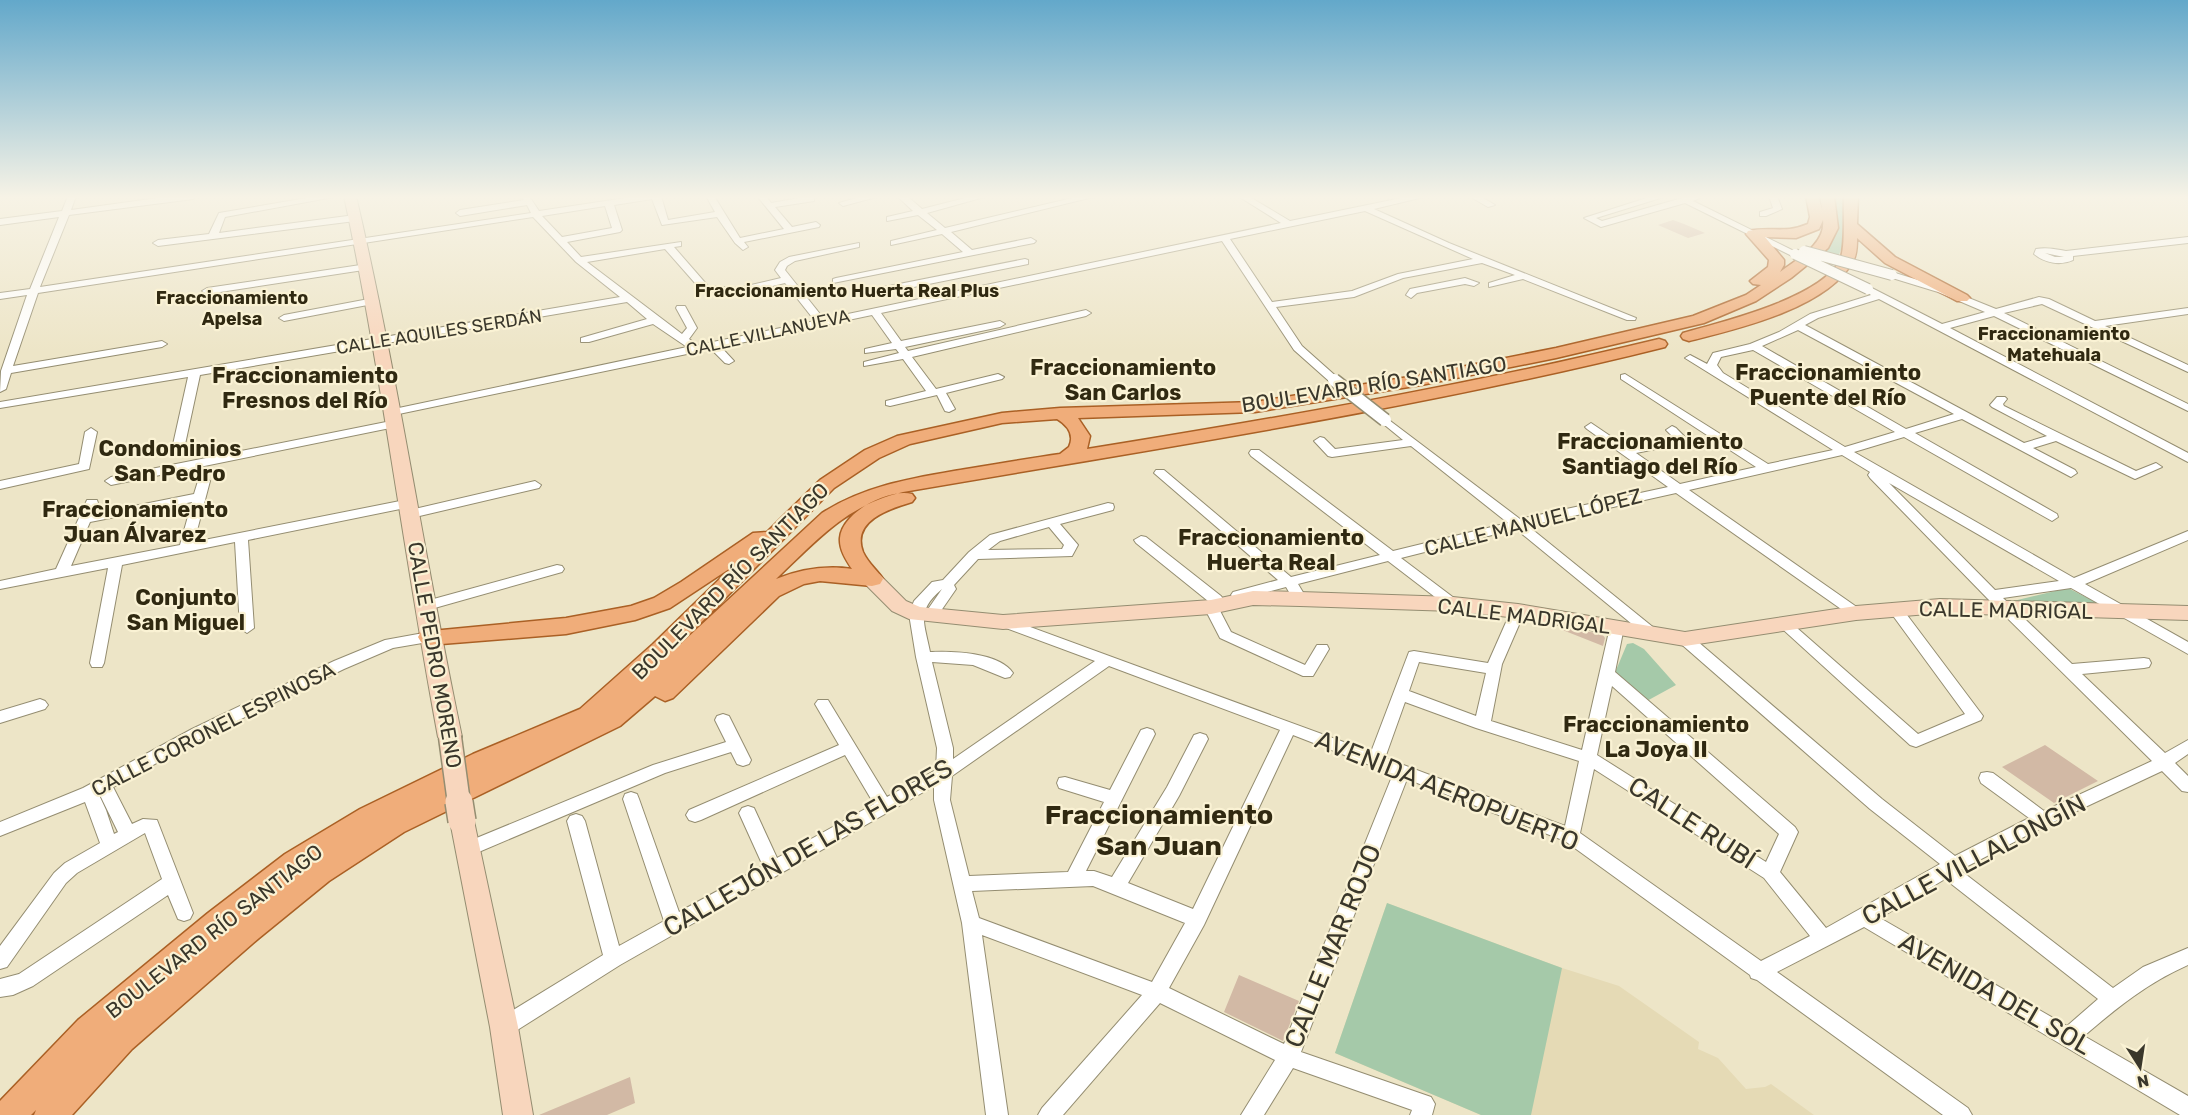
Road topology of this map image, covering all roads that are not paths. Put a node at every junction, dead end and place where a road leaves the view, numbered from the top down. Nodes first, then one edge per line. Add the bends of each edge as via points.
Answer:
1 (51, 248) edge
2 (314, 248) edge
3 (363, 248) edge
4 (567, 248) edge
5 (655, 248) edge
6 (675, 248) edge
7 (842, 248) edge
8 (965, 248) edge
9 (996, 248) edge
10 (1009, 248) edge
11 (1172, 248) edge
12 (1231, 248) edge
13 (1455, 248) edge
14 (1769, 248) edge
15 (1791, 248) edge
16 (1819, 248) edge
17 (1848, 248) edge
18 (1876, 248) edge
19 (2118, 248) edge
20 (1800, 252) junction
21 (970, 253) junction
22 (2066, 254) dead end
23 (1482, 260) junction
24 (579, 261) junction
25 (1025, 262) junction
26 (1451, 265) junction
27 (367, 267) junction
28 (1036, 272) dead end
29 (870, 275) junction
30 (1523, 276) junction
31 (788, 279) junction
32 (836, 281) dead end
33 (1469, 282) dead end
34 (1492, 285) dead end
35 (34, 290) junction
36 (207, 291) dead end
37 (738, 291) junction
38 (879, 291) junction
39 (1881, 295) junction
40 (0, 296) edge
41 (1962, 298) junction
42 (629, 299) junction
43 (374, 301) junction
44 (741, 302) dead end
45 (887, 303) dead end
46 (1269, 305) junction
47 (681, 308) dead end
48 (1084, 310) dead end
49 (874, 311) junction
50 (1720, 311) junction
51 (1994, 312) junction
52 (2186, 312) edge
53 (284, 318) dead end
54 (1631, 318) dead end
55 (655, 320) junction
56 (821, 322) junction
57 (2094, 324) junction
58 (1797, 325) junction
59 (1006, 327) junction
60 (1940, 328) junction
61 (681, 339) junction
62 (585, 340) dead end
63 (381, 342) junction
64 (162, 344) dead end
65 (712, 344) junction
66 (899, 345) junction
67 (1754, 346) junction
68 (695, 348) junction
69 (869, 351) dead end
70 (906, 355) junction
71 (1690, 358) dead end
72 (729, 361) dead end
73 (868, 364) dead end
74 (2188, 369) edge
75 (6, 371) junction
76 (195, 371) junction
77 (1719, 376) junction
78 (998, 377) dead end
79 (1625, 377) dead end
80 (0, 390) edge
81 (936, 392) junction
82 (2001, 399) dead end
83 (890, 403) dead end
84 (0, 405) edge
85 (2188, 408) edge
86 (949, 409) dead end
87 (1160, 411) junction
88 (1060, 413) junction
89 (1963, 415) junction
90 (395, 418) junction
91 (1591, 427) dead end
92 (1672, 430) dead end
93 (91, 432) dead end
94 (1906, 433) junction
95 (2056, 437) junction
96 (1172, 440) junction
97 (1320, 441) dead end
98 (1412, 442) junction
99 (2022, 447) junction
100 (178, 449) dead end
101 (1845, 451) junction
102 (1625, 452) junction
103 (1255, 453) dead end
104 (2185, 454) edge
105 (1071, 456) junction
106 (1863, 464) junction
107 (1764, 467) junction
108 (2156, 467) dead end
109 (1160, 473) dead end
110 (2072, 473) dead end
111 (111, 481) dead end
112 (204, 482) dead end
113 (0, 485) edge
114 (535, 485) dead end
115 (1675, 488) junction
116 (198, 497) junction
117 (92, 503) dead end
118 (1108, 507) dead end
119 (410, 508) junction
120 (2052, 517) dead end
121 (791, 518) junction
122 (87, 519) junction
123 (1052, 523) junction
124 (1518, 524) junction
125 (2188, 535) edge
126 (241, 536) junction
127 (1142, 540) dead end
128 (186, 547) junction
129 (974, 555) junction
130 (1393, 556) junction
131 (117, 561) junction
132 (557, 569) dead end
133 (62, 572) junction
134 (872, 579) junction
135 (2075, 584) junction
136 (0, 585) edge
137 (1295, 591) junction
138 (1999, 602) junction
139 (1213, 603) junction
140 (1453, 604) junction
141 (424, 606) junction
142 (1896, 610) junction
143 (1518, 611) junction
144 (2126, 612) junction
145 (2188, 613) edge
146 (1857, 614) junction
147 (924, 615) junction
148 (1060, 618) junction
149 (1003, 622) junction
150 (1784, 624) junction
151 (1617, 627) junction
152 (248, 628) dead end
153 (1654, 635) junction
154 (429, 636) junction
155 (1045, 638) junction
156 (1685, 639) junction
157 (1323, 649) dead end
158 (2188, 649) edge
159 (923, 657) junction
160 (1106, 661) junction
161 (97, 663) dead end
162 (2144, 663) dead end
163 (1494, 669) junction
164 (2068, 670) junction
165 (1005, 673) dead end
166 (1607, 674) junction
167 (1400, 694) junction
168 (823, 704) dead end
169 (40, 705) dead end
170 (0, 717) edge
171 (611, 720) junction
172 (723, 720) dead end
173 (1482, 723) junction
174 (1289, 727) junction
175 (1147, 734) dead end
176 (1200, 739) dead end
177 (2188, 746) edge
178 (849, 747) junction
179 (1589, 758) junction
180 (1376, 760) junction
181 (2163, 763) junction
182 (1402, 771) junction
183 (944, 773) junction
184 (1987, 778) dead end
185 (1065, 783) dead end
186 (2188, 786) edge
187 (96, 789) junction
188 (1114, 798) junction
189 (631, 799) dead end
190 (884, 806) junction
191 (748, 813) dead end
192 (695, 815) dead end
193 (2043, 819) junction
194 (576, 821) dead end
195 (0, 829) edge
196 (128, 834) junction
197 (1571, 836) junction
198 (109, 845) junction
199 (468, 849) junction
200 (773, 868) junction
201 (1951, 868) junction
202 (1770, 873) junction
203 (1074, 877) junction
204 (173, 882) junction
205 (961, 884) junction
206 (1116, 887) junction
207 (184, 913) dead end
208 (1864, 918) junction
209 (1197, 919) junction
210 (971, 923) junction
211 (674, 924) junction
212 (1824, 939) junction
213 (2188, 956) edge
214 (613, 959) junction
215 (0, 961) edge
216 (1758, 972) junction
217 (0, 988) edge
218 (1157, 992) junction
219 (2113, 999) junction
220 (504, 1027) junction
221 (2069, 1037) junction
222 (1288, 1057) junction
223 (2188, 1108) edge
224 (1422, 1109) edge
225 (9, 1115) edge
226 (50, 1115) edge
227 (518, 1115) edge
228 (997, 1115) edge
229 (1049, 1115) edge
230 (1252, 1115) edge
231 (1961, 1115) edge

1 - 35 street
2 - 35 street
3 - 27 street, CALLE PEDRO MORENO
4 - 24 street
5 - 24 street
6 - 37 street via 705,288
7 - 31 street via 783,264 780,270
8 - 21 street
9 - 21 street
10 - 25 street
11 - 49 street, CALLE VILLANUEVA
12 - 46 street
13 - 23 street
14 - 50 main road via 1775,257 1775,268
15 - 20 street
16 - 50 main road, BOULEVARD RÍO SANTIAGO via 1751,298
17 - 96 main road, BOULEVARD RÍO SANTIAGO via 1840,273 1825,286 1775,309 1716,329 1436,396
18 - 41 main road via 1890,260
19 - 22 street
20 - 39 street, bridge
20 - 41 street, bridge via 1892,275
21 - 29 street
23 - 26 street
23 - 30 street
24 - 42 street
25 - 28 street
25 - 38 street
26 - 33 street via 1471,278
26 - 46 street via 1401,276 1354,294
27 - 36 street
27 - 43 street, CALLE PEDRO MORENO
29 - 32 street
29 - 38 street
30 - 34 street
30 - 54 street
31 - 37 street
31 - 56 street
35 - 40 street
35 - 75 street
37 - 44 street
38 - 45 street
39 - 58 street
39 - 60 street
41 - 51 street
42 - 55 street
42 - 63 street, CALLE AQUILES SERDÁN
43 - 53 street
43 - 63 street, CALLE PEDRO MORENO
46 - 98 street, bridge via 1299,348
47 - 61 street via 692,328
48 - 59 street
49 - 56 street, CALLE VILLANUEVA
49 - 66 street
50 - 87 main road, BOULEVARD RÍO SANTIAGO via 1676,326 1421,380 1255,407
51 - 57 street via 2039,300
51 - 60 street
51 - 85 street
52 - 57 street
55 - 61 street
55 - 62 street
56 - 65 street, CALLE VILLANUEVA
57 - 74 street
58 - 67 street
58 - 89 street
59 - 66 street
59 - 70 street
60 - 104 street
61 - 68 street
63 - 76 street, CALLE AQUILES SERDÁN
63 - 90 street, CALLE PEDRO MORENO
64 - 75 street
65 - 68 street, CALLE VILLANUEVA
65 - 72 street
66 - 69 street
66 - 70 street
67 - 77 street via 1717,355 1712,365
67 - 94 street
68 - 90 street, CALLE VILLANUEVA
70 - 73 street
70 - 81 street
71 - 77 street
75 - 80 street
76 - 84 street, CALLE AQUILES SERDÁN
76 - 100 street
77 - 101 street
78 - 81 street
79 - 107 street
81 - 83 street
81 - 86 street
82 - 95 street via 1996,405 2000,408
87 - 88 main road, BOULEVARD RÍO SANTIAGO
87 - 96 main road via 1162,426
88 - 105 main road via 1078,426 1082,435
88 - 121 main road, BOULEVARD RÍO SANTIAGO via 1002,418 904,440 872,454 827,484
89 - 94 street, CALLE MANUEL LÓPEZ
89 - 99 street
90 - 111 street, CALLE VILLANUEVA
90 - 119 street, CALLE PEDRO MORENO
91 - 102 street
92 - 102 street via 1682,440
93 - 113 street via 85,466
94 - 101 street, CALLE MANUEL LÓPEZ
94 - 120 street
95 - 99 street
95 - 108 street via 2135,475
96 - 105 main road, BOULEVARD RÍO SANTIAGO
97 - 98 street via 1332,453
98 - 124 street
99 - 110 street
101 - 106 street
101 - 107 street, CALLE MANUEL LÓPEZ
102 - 115 street
103 - 130 street
105 - 134 main road via 1046,468 900,499 871,510 853,527 850,549
105 - 171 main road, BOULEVARD RÍO SANTIAGO via 874,492 851,503 820,525 651,687
106 - 135 street
106 - 138 street
107 - 115 street, CALLE MANUEL LÓPEZ
109 - 137 street
112 - 116 street
114 - 119 street
115 - 124 street, CALLE MANUEL LÓPEZ
115 - 146 street
116 - 122 street
116 - 128 street
117 - 122 street
118 - 123 street
119 - 126 street
119 - 141 street, CALLE PEDRO MORENO
121 - 154 main road via 689,587 662,603 635,612 566,626
121 - 225 main road, BOULEVARD RÍO SANTIAGO via 661,650 589,715 482,760 369,816 295,862 89,1030
122 - 133 street
123 - 129 street via 995,538
123 - 129 street via 1071,545 1067,553
124 - 130 street, CALLE MANUEL LÓPEZ
124 - 153 street
125 - 135 street
126 - 128 street
126 - 152 street
127 - 139 street
128 - 131 street
129 - 147 street
130 - 137 street, CALLE MANUEL LÓPEZ
130 - 140 street
131 - 133 street
131 - 161 street
132 - 141 street
133 - 136 street
134 - 147 street, CALLE MADRIGAL via 899,606
134 - 171 main road via 817,573 787,582 771,591 657,699
135 - 138 street
135 - 144 street
137 - 139 street, CALLE MADRIGAL
137 - 140 street, CALLE MADRIGAL
138 - 142 street, CALLE MADRIGAL
138 - 144 street, CALLE MADRIGAL
138 - 164 street
139 - 148 street, CALLE MADRIGAL
139 - 157 street via 1225,635 1308,672
140 - 143 street, CALLE MADRIGAL
141 - 154 street, CALLE PEDRO MORENO
142 - 146 street, CALLE MADRIGAL
142 - 150 street via 1975,716 1916,741
143 - 151 street, CALLE MADRIGAL
143 - 163 street
144 - 145 street, CALLE MADRIGAL
144 - 158 street
146 - 150 street, CALLE MADRIGAL
147 - 149 street, CALLE MADRIGAL
147 - 159 street
148 - 149 street, CALLE MADRIGAL
148 - 155 street
149 - 155 street, AVENIDA AEROPUERTO
150 - 156 street, CALLE MADRIGAL
151 - 153 street, CALLE MADRIGAL
151 - 166 street
153 - 156 street, CALLE MADRIGAL
154 - 187 street, CALLE CORONEL ESPINOSA via 390,644 302,682
154 - 199 street, CALLE PEDRO MORENO, bridge
155 - 160 street, AVENIDA AEROPUERTO
156 - 201 street
159 - 165 street via 961,656 981,660
159 - 183 street via 945,748
160 - 174 street, AVENIDA AEROPUERTO
160 - 183 street, CALLEJÓN DE LAS FLORES
162 - 164 street
163 - 167 street via 1414,656
163 - 173 street
164 - 181 street
166 - 179 street
166 - 202 street via 1788,832
167 - 173 street, CALLE RUBÍ
167 - 180 street
168 - 178 street
169 - 170 street
171 - 226 main road, BOULEVARD RÍO SANTIAGO via 395,824 319,873 121,1039
172 - 199 street via 739,752 659,769
173 - 179 street, CALLE RUBÍ
174 - 180 street, AVENIDA AEROPUERTO
174 - 209 street
175 - 188 street
176 - 206 street
177 - 181 street, CALLE VILLALONGÍN
178 - 190 street
178 - 192 street
179 - 197 street
179 - 202 street, CALLE RUBÍ
180 - 182 street, AVENIDA AEROPUERTO
181 - 186 street
181 - 193 street, CALLE VILLALONGÍN
182 - 197 street, AVENIDA AEROPUERTO
182 - 222 street, CALLE MAR ROJO
183 - 190 street, CALLEJÓN DE LAS FLORES
183 - 205 street via 942,800
184 - 193 street
185 - 188 street
187 - 195 street, CALLE CORONEL ESPINOSA
187 - 196 street
187 - 198 street
188 - 203 street
189 - 211 street
190 - 200 street, CALLEJÓN DE LAS FLORES
191 - 200 street
193 - 201 street, CALLE VILLALONGÍN
194 - 214 street
196 - 198 street
196 - 204 street via 151,825
197 - 216 street, AVENIDA AEROPUERTO
198 - 215 street via 60,878
199 - 220 street, CALLE PEDRO MORENO
200 - 211 street, CALLEJÓN DE LAS FLORES
201 - 208 street, CALLE VILLALONGÍN
201 - 219 street
202 - 212 street, CALLE RUBÍ
203 - 205 street
203 - 206 street via 1094,878
204 - 207 street
204 - 217 street via 26,980
205 - 210 street
206 - 209 street
208 - 212 street, CALLE VILLALONGÍN
208 - 221 street, AVENIDA DEL SOL
209 - 218 street
210 - 218 street
210 - 228 street
211 - 214 street, CALLEJÓN DE LAS FLORES
212 - 216 street, CALLE VILLALONGÍN
213 - 219 street via 2150,973
214 - 220 street, CALLEJÓN DE LAS FLORES
216 - 231 street, AVENIDA AEROPUERTO
218 - 222 street
218 - 229 street
219 - 221 street
220 - 227 street, CALLE PEDRO MORENO
221 - 223 street, AVENIDA DEL SOL
222 - 224 street
222 - 230 street, CALLE MAR ROJO

